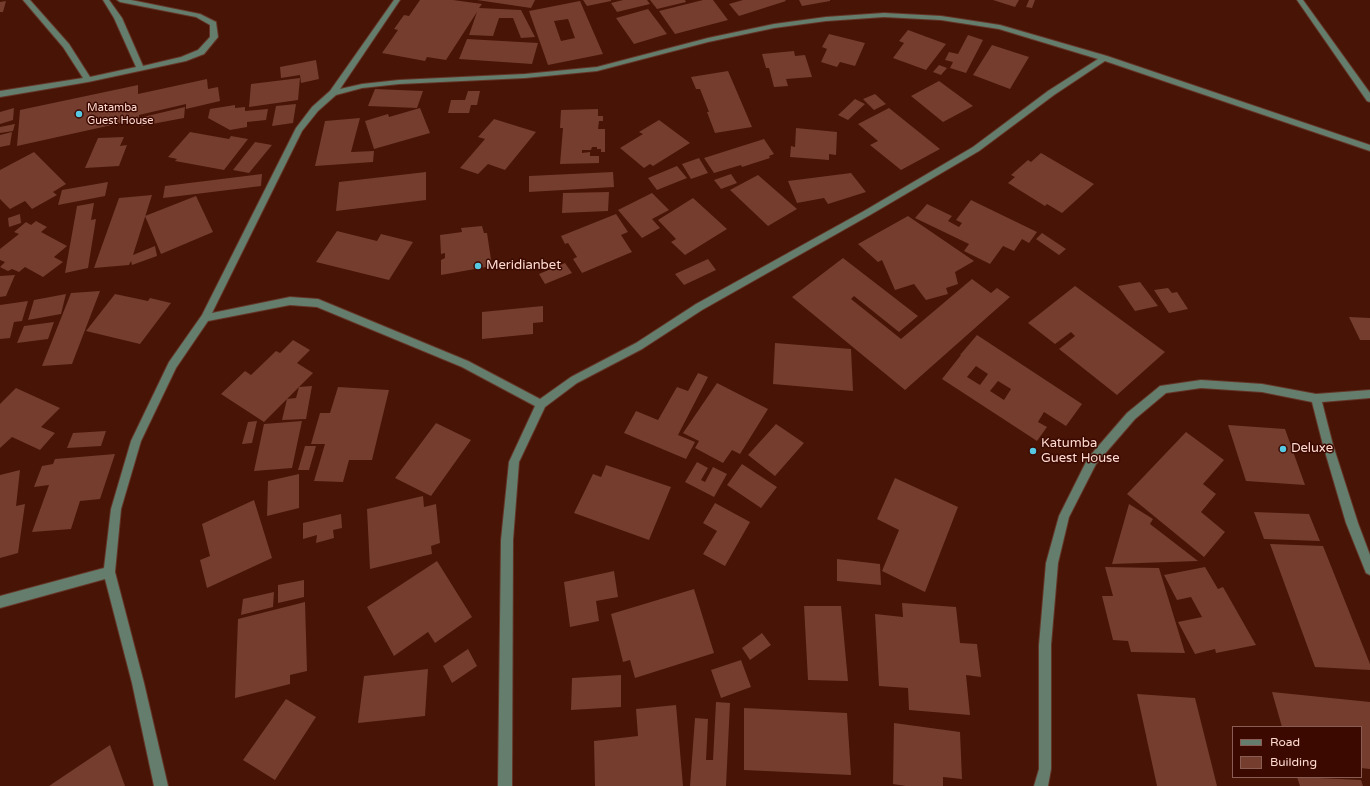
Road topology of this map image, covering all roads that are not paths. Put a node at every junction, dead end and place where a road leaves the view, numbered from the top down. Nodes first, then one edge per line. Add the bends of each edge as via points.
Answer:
1 (26, 0) edge
2 (106, 0) edge
3 (120, 0) edge
4 (397, 0) edge
5 (1300, 0) edge
6 (1104, 58) junction
7 (140, 68) junction
8 (88, 80) junction
9 (0, 86) edge
10 (333, 93) junction
11 (2, 94) edge
12 (1370, 99) edge
13 (1370, 148) edge
14 (205, 318) junction
15 (1370, 394) edge
16 (1316, 398) junction
17 (541, 404) junction
18 (1370, 569) edge
19 (109, 572) junction
20 (0, 602) edge
21 (161, 786) edge
22 (505, 786) edge
23 (1041, 786) edge

1 - 8 street via 66,46
2 - 7 street via 118,18
3 - 7 street via 198,15 212,24 214,37 201,52 183,59
4 - 10 street
5 - 12 street
6 - 10 street via 1000,27 941,18 884,15 774,26 597,69 526,76 399,82 362,86
6 - 13 street
6 - 17 street via 1051,93 976,149 699,307 639,346 574,380
7 - 8 street
8 - 11 street
9 - 11 street
10 - 14 street via 315,109 299,130
14 - 17 street via 290,301 318,303 465,364
14 - 19 street via 172,365 136,441 116,508
15 - 16 street
16 - 18 street via 1352,523
16 - 23 street via 1262,388 1201,384 1164,389 1131,416 1092,461 1064,516 1052,563 1045,645 1045,769
17 - 22 street via 514,462 507,540
19 - 20 street
19 - 21 street

